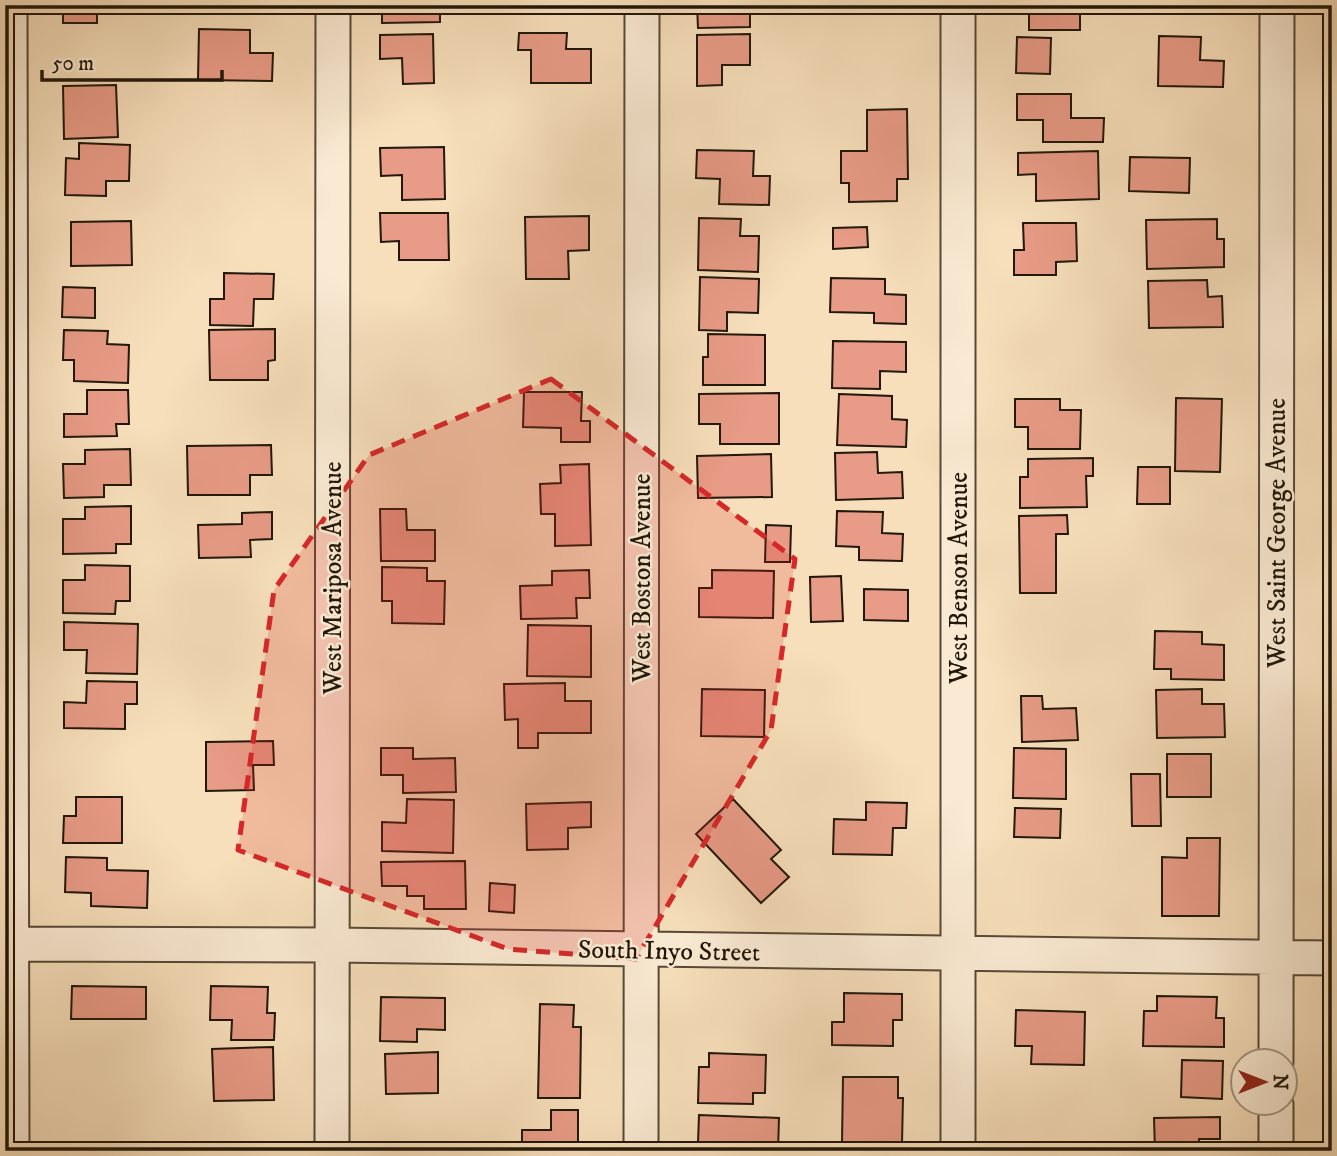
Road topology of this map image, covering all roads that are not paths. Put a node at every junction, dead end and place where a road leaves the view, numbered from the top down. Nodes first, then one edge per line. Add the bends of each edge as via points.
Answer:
1 (10, 5) edge
2 (333, 5) edge
3 (642, 5) edge
4 (958, 5) edge
5 (1277, 5) edge
6 (8, 944) edge
7 (332, 945) junction
8 (640, 950) junction
9 (958, 953) junction
10 (1276, 958) junction
11 (1332, 958) edge
12 (1276, 1048) edge
13 (1276, 1118) edge
14 (12, 1151) edge
15 (332, 1151) edge
16 (641, 1151) edge
17 (958, 1151) edge
18 (1276, 1151) edge

1 - 6 street
2 - 7 street, West Mariposa Avenue
3 - 8 street, West Boston Avenue
4 - 9 street, West Benson Avenue
5 - 10 street, West Saint George Avenue
6 - 7 street, South Inyo Street
6 - 14 street
7 - 8 street, South Inyo Street
7 - 15 street, West Mariposa Avenue
8 - 9 street, South Inyo Street
8 - 16 street, West Boston Avenue
9 - 10 street, South Inyo Street
9 - 17 street, West Benson Avenue
10 - 11 street, South Inyo Street
10 - 12 street, West Saint George Avenue
13 - 18 street

